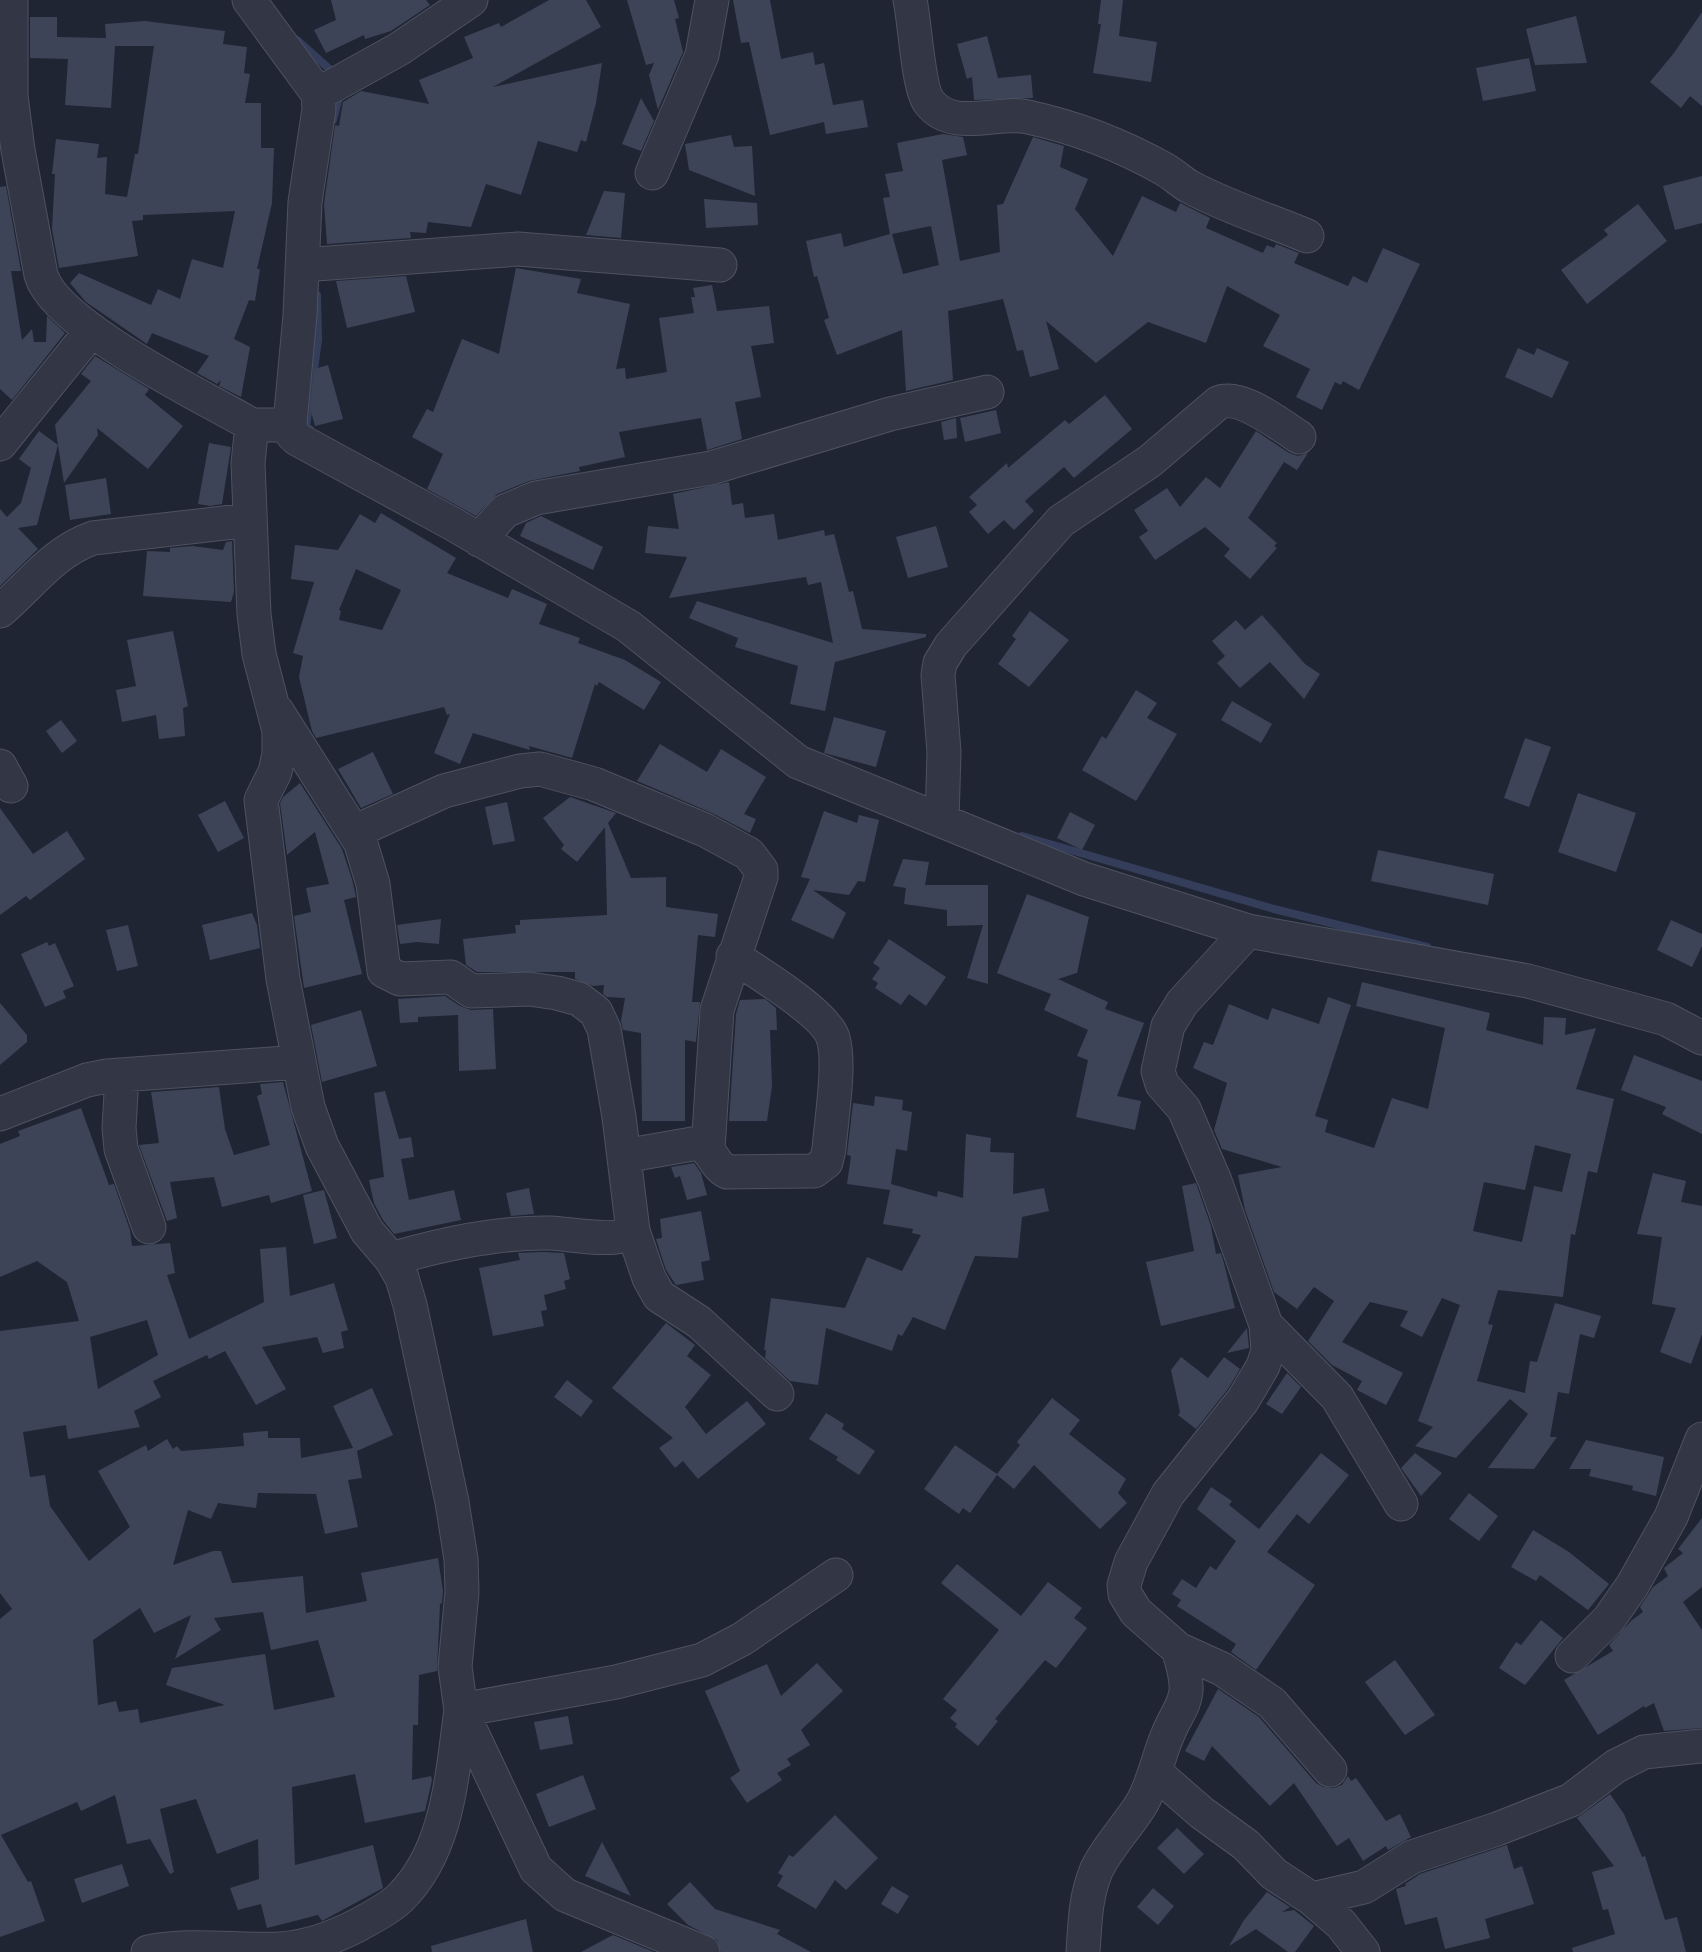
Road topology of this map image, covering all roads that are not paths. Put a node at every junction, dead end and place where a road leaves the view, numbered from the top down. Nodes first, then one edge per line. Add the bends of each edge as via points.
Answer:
1 (11, 0) edge
2 (249, 0) edge
3 (471, 0) edge
4 (712, 0) edge
5 (910, 0) edge
6 (318, 94) junction
7 (652, 173) dead end
8 (1307, 236) dead end
9 (303, 260) junction
10 (720, 265) dead end
11 (92, 330) junction
12 (987, 392) dead end
13 (291, 423) junction
14 (252, 425) junction
15 (1299, 436) dead end
16 (0, 444) edge
17 (250, 520) junction
18 (479, 540) junction
19 (0, 612) edge
20 (274, 707) junction
21 (942, 821) junction
22 (358, 839) junction
23 (1248, 931) junction
24 (734, 956) junction
25 (1702, 1038) edge
26 (299, 1062) junction
27 (122, 1075) junction
28 (0, 1113) edge
29 (708, 1149) junction
30 (624, 1156) junction
31 (149, 1227) dead end
32 (633, 1231) junction
33 (391, 1259) junction
34 (1266, 1325) junction
35 (777, 1394) dead end
36 (1702, 1440) edge
37 (1401, 1504) dead end
38 (836, 1575) dead end
39 (1178, 1649) junction
40 (1572, 1656) dead end
41 (461, 1710) junction
42 (1702, 1746) edge
43 (1330, 1770) dead end
44 (1156, 1773) junction
45 (1312, 1899) junction
46 (148, 1952) edge
47 (703, 1952) edge
48 (1083, 1952) edge
49 (1363, 1952) edge

1 - 11 street via 11,96 40,275 52,296
2 - 6 street
3 - 6 street via 399,49
4 - 7 street via 702,55
5 - 8 street via 924,94 938,110 957,118 1008,115 1052,123 1119,147 1190,187
6 - 9 street via 305,202
9 - 10 street via 316,264 518,249
9 - 13 street
11 - 14 street
11 - 16 street
12 - 18 street via 890,414 711,468 536,498 505,511
13 - 14 street
13 - 18 street via 297,439
14 - 17 street via 248,463
15 - 21 street via 1238,401 1226,399 1150,461 1061,521 1032,551 940,663
17 - 19 street via 93,538 75,544 58,554
17 - 20 street via 259,654
18 - 21 street via 628,626 798,762
20 - 22 street
20 - 26 street via 279,754 261,801 283,979
21 - 23 street via 1084,879
22 - 24 street via 363,828 444,791 530,769 564,774 705,830 753,859 761,870 761,878
22 - 30 street via 373,884 382,965 390,976 451,977 471,991 529,989 556,993 579,999 596,1012 604,1029
23 - 25 street via 1528,981 1666,1019
23 - 34 street via 1182,1003 1168,1026 1158,1071 1162,1084 1180,1103 1194,1128
24 - 29 street via 717,1010
24 - 29 street via 790,994 833,1036 836,1059 829,1149 826,1162 817,1170 760,1173 727,1172 713,1162
26 - 27 street
26 - 33 street via 308,1107 322,1146 367,1231
27 - 28 street via 87,1080
27 - 31 street via 121,1149
29 - 30 street via 698,1143
30 - 32 street
32 - 33 street via 620,1237 549,1233 483,1238
32 - 35 street via 659,1296 699,1322
33 - 41 street via 410,1305 456,1522 462,1592 455,1667
34 - 37 street via 1336,1397
34 - 39 street via 1269,1340 1263,1365 1243,1400 1168,1494 1143,1536 1124,1585 1129,1604
36 - 40 street via 1671,1517 1632,1586 1609,1619
38 - 41 street via 741,1639 702,1660 616,1682
39 - 43 street via 1222,1669 1272,1703
39 - 44 street via 1185,1672 1186,1698 1163,1747
41 - 46 street via 438,1840 420,1873 400,1898 329,1940 282,1948
41 - 47 street via 504,1806 536,1869 548,1882 565,1894
42 - 45 street via 1644,1752 1616,1766 1570,1800 1412,1857 1364,1887
44 - 45 street via 1245,1845 1274,1874
44 - 48 street via 1142,1802 1097,1868 1087,1896
45 - 49 street via 1341,1924

